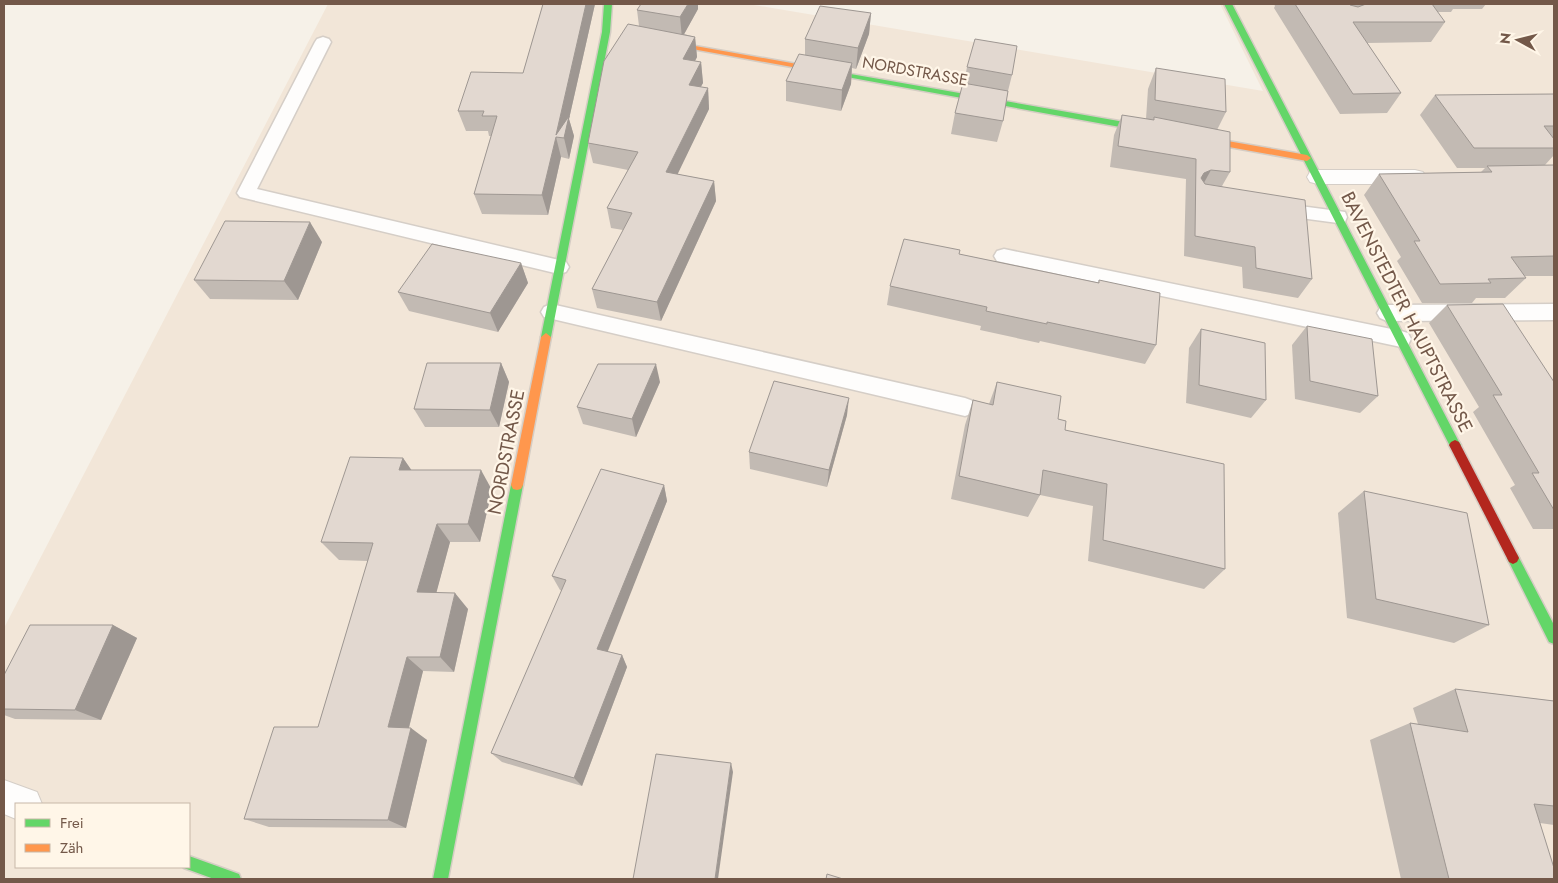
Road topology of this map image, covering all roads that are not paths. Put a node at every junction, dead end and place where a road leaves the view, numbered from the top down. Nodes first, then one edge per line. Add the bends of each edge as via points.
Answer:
1 (608, 4) edge
2 (1228, 4) edge
3 (644, 39) edge
4 (323, 42) dead end
5 (1313, 167) junction
6 (1434, 177) edge
7 (1255, 206) edge
8 (1338, 217) junction
9 (1004, 256) dead end
10 (559, 267) junction
11 (551, 312) junction
12 (1554, 312) edge
13 (1387, 313) junction
14 (1401, 338) junction
15 (965, 407) dead end
16 (1554, 638) edge
17 (4, 796) edge
18 (22, 803) edge
19 (190, 863) edge
20 (234, 879) edge
21 (440, 879) edge

1 - 10 street, NORDSTRASSE via 610,33
2 - 5 street, BAVENSTEDTER HAUPTSTRASSE
3 - 5 street, NORDSTRASSE via 1174,134
4 - 10 lane via 246,193
5 - 6 street
5 - 8 street, BAVENSTEDTER HAUPTSTRASSE
7 - 8 lane
8 - 13 street, BAVENSTEDTER HAUPTSTRASSE
9 - 14 lane
10 - 11 street, NORDSTRASSE
11 - 15 lane
11 - 21 street, NORDSTRASSE
12 - 13 lane
13 - 14 street, BAVENSTEDTER HAUPTSTRASSE
14 - 16 street, BAVENSTEDTER HAUPTSTRASSE
17 - 18 street
19 - 20 street

